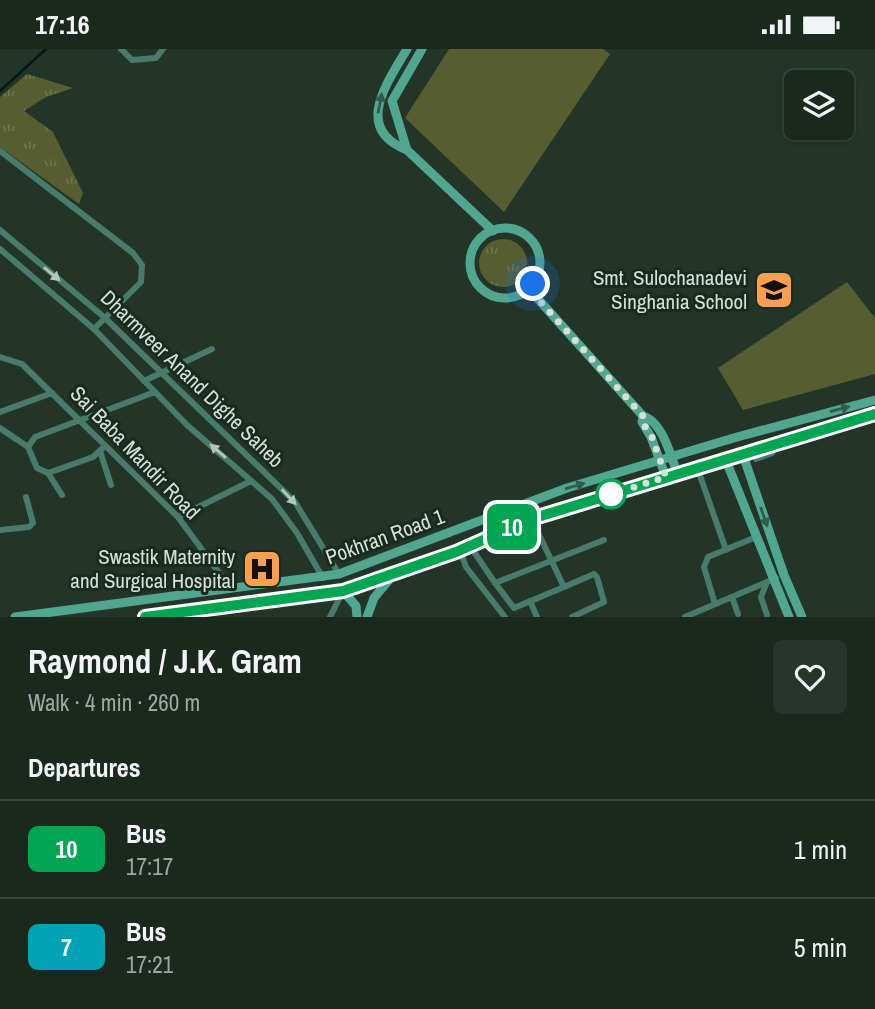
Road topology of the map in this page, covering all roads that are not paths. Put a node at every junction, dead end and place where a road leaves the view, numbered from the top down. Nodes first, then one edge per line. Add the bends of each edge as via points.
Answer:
1 (121, 49) edge
2 (163, 49) edge
3 (407, 49) edge
4 (422, 49) edge
5 (407, 150) junction
6 (0, 151) edge
7 (0, 230) edge
8 (493, 231) junction
9 (0, 249) edge
10 (529, 289) junction
11 (104, 317) junction
12 (93, 329) junction
13 (212, 349) dead end
14 (0, 357) edge
15 (161, 371) junction
16 (144, 381) junction
17 (155, 392) junction
18 (52, 393) junction
19 (875, 400) edge
20 (0, 412) edge
21 (875, 414) edge
22 (643, 416) junction
23 (814, 416) junction
24 (78, 419) junction
25 (0, 428) edge
26 (817, 431) junction
27 (28, 447) junction
28 (103, 449) junction
29 (772, 451) junction
30 (742, 452) junction
31 (672, 458) junction
32 (725, 458) junction
33 (755, 459) dead end
34 (661, 461) junction
35 (697, 467) junction
36 (677, 473) junction
37 (48, 474) junction
38 (666, 477) junction
39 (251, 481) junction
40 (111, 485) dead end
41 (62, 495) dead end
42 (26, 497) dead end
43 (524, 502) junction
44 (178, 517) junction
45 (531, 519) junction
46 (0, 530) edge
47 (756, 537) junction
48 (604, 540) dead end
49 (470, 546) junction
50 (726, 549) junction
51 (458, 552) junction
52 (552, 559) junction
53 (339, 574) junction
54 (395, 574) junction
55 (784, 575) junction
56 (323, 578) junction
57 (769, 580) junction
58 (495, 583) junction
59 (564, 587) junction
60 (231, 589) junction
61 (343, 591) junction
62 (173, 597) junction
63 (732, 597) junction
64 (530, 601) junction
65 (715, 604) junction
66 (174, 613) junction
67 (738, 614) dead end
68 (766, 615) dead end
69 (15, 617) edge
70 (145, 617) edge
71 (330, 617) edge
72 (357, 617) edge
73 (367, 617) edge
74 (505, 617) edge
75 (537, 617) edge
76 (572, 617) edge
77 (685, 617) edge
78 (789, 617) edge
79 (803, 617) edge

1 - 2 street via 132,60 156,58
5 -> 3 main road via 390,143 377,112 378,99
4 - 5 main road via 393,101
5 - 8 main road
6 - 11 street via 133,253 142,265 141,282
7 -> 11 street, Dharmveer Anand Dighe Saheb
8 - 10 main road via 512,229 533,242 540,267
8 - 10 main road via 472,254 472,273 478,284 487,293 505,298
9 - 12 street, Dharmveer Anand Dighe Saheb
10 - 22 main road
11 - 12 street
11 - 15 street, Dharmveer Anand Dighe Saheb
12 - 16 street, Dharmveer Anand Dighe Saheb
13 - 15 street
14 - 18 street, Sai Baba Mandir Road via 22,364
15 - 16 street
15 -> 53 street, Dharmveer Anand Dighe Saheb via 295,502
16 - 17 street, Dharmveer Anand Dighe Saheb
17 - 24 street
39 -> 17 street, Dharmveer Anand Dighe Saheb
18 - 20 street
18 - 24 street, Sai Baba Mandir Road
23 -> 19 main road, Pokhran Road 1
21 - 26 main road, Pokhran Road 1
22 - 31 main road via 661,433
22 - 34 main road
23 - 26 main road
23 - 31 main road, Pokhran Road 1
24 - 27 street via 35,437
24 - 28 street, Sai Baba Mandir Road
25 - 27 street
26 - 29 main road, Pokhran Road 1
27 - 37 street via 37,468
28 - 37 street
28 - 40 street
28 - 44 street, Sai Baba Mandir Road
29 - 30 main road, Pokhran Road 1
29 - 33 street
30 - 32 main road, Pokhran Road 1
30 -> 55 main road
31 - 34 main road, Pokhran Road 1
31 - 36 main road
32 - 35 main road, Pokhran Road 1
32 - 47 main road
34 - 38 main road
43 -> 34 main road, Pokhran Road 1
35 - 36 main road, Pokhran Road 1
35 - 50 street
36 - 38 main road, Pokhran Road 1
37 - 41 street
38 - 45 main road, Pokhran Road 1
39 - 44 street
39 - 56 street, Dharmveer Anand Dighe Saheb via 291,524
42 - 46 street via 33,523
43 - 45 street
43 - 53 main road, Pokhran Road 1
44 - 60 street, Sai Baba Mandir Road
45 - 49 main road, Pokhran Road 1
45 - 52 street
47 - 50 street
47 - 57 main road
48 - 52 street
49 - 51 main road, Pokhran Road 1
49 - 58 street
50 - 65 street via 708,557 704,565
51 - 54 main road, Pokhran Road 1
51 - 74 street
52 - 58 street
52 - 59 street
53 - 56 main road, Pokhran Road 1
54 - 61 main road, Pokhran Road 1
54 - 73 main road via 374,598
55 - 57 street
55 - 79 main road
56 - 60 main road, Pokhran Road 1
57 - 63 street
57 - 68 street via 761,597
57 - 78 main road
58 - 64 street via 514,608
59 - 64 street
59 - 76 street via 595,575 605,599
60 - 62 main road, Pokhran Road 1
61 - 66 main road, Pokhran Road 1
61 - 71 street
61 - 72 main road via 356,606
62 - 66 street
62 - 69 main road, Pokhran Road 1
63 - 65 street
63 - 67 street
64 - 75 street
65 - 77 street
66 - 70 main road, Pokhran Road 1

